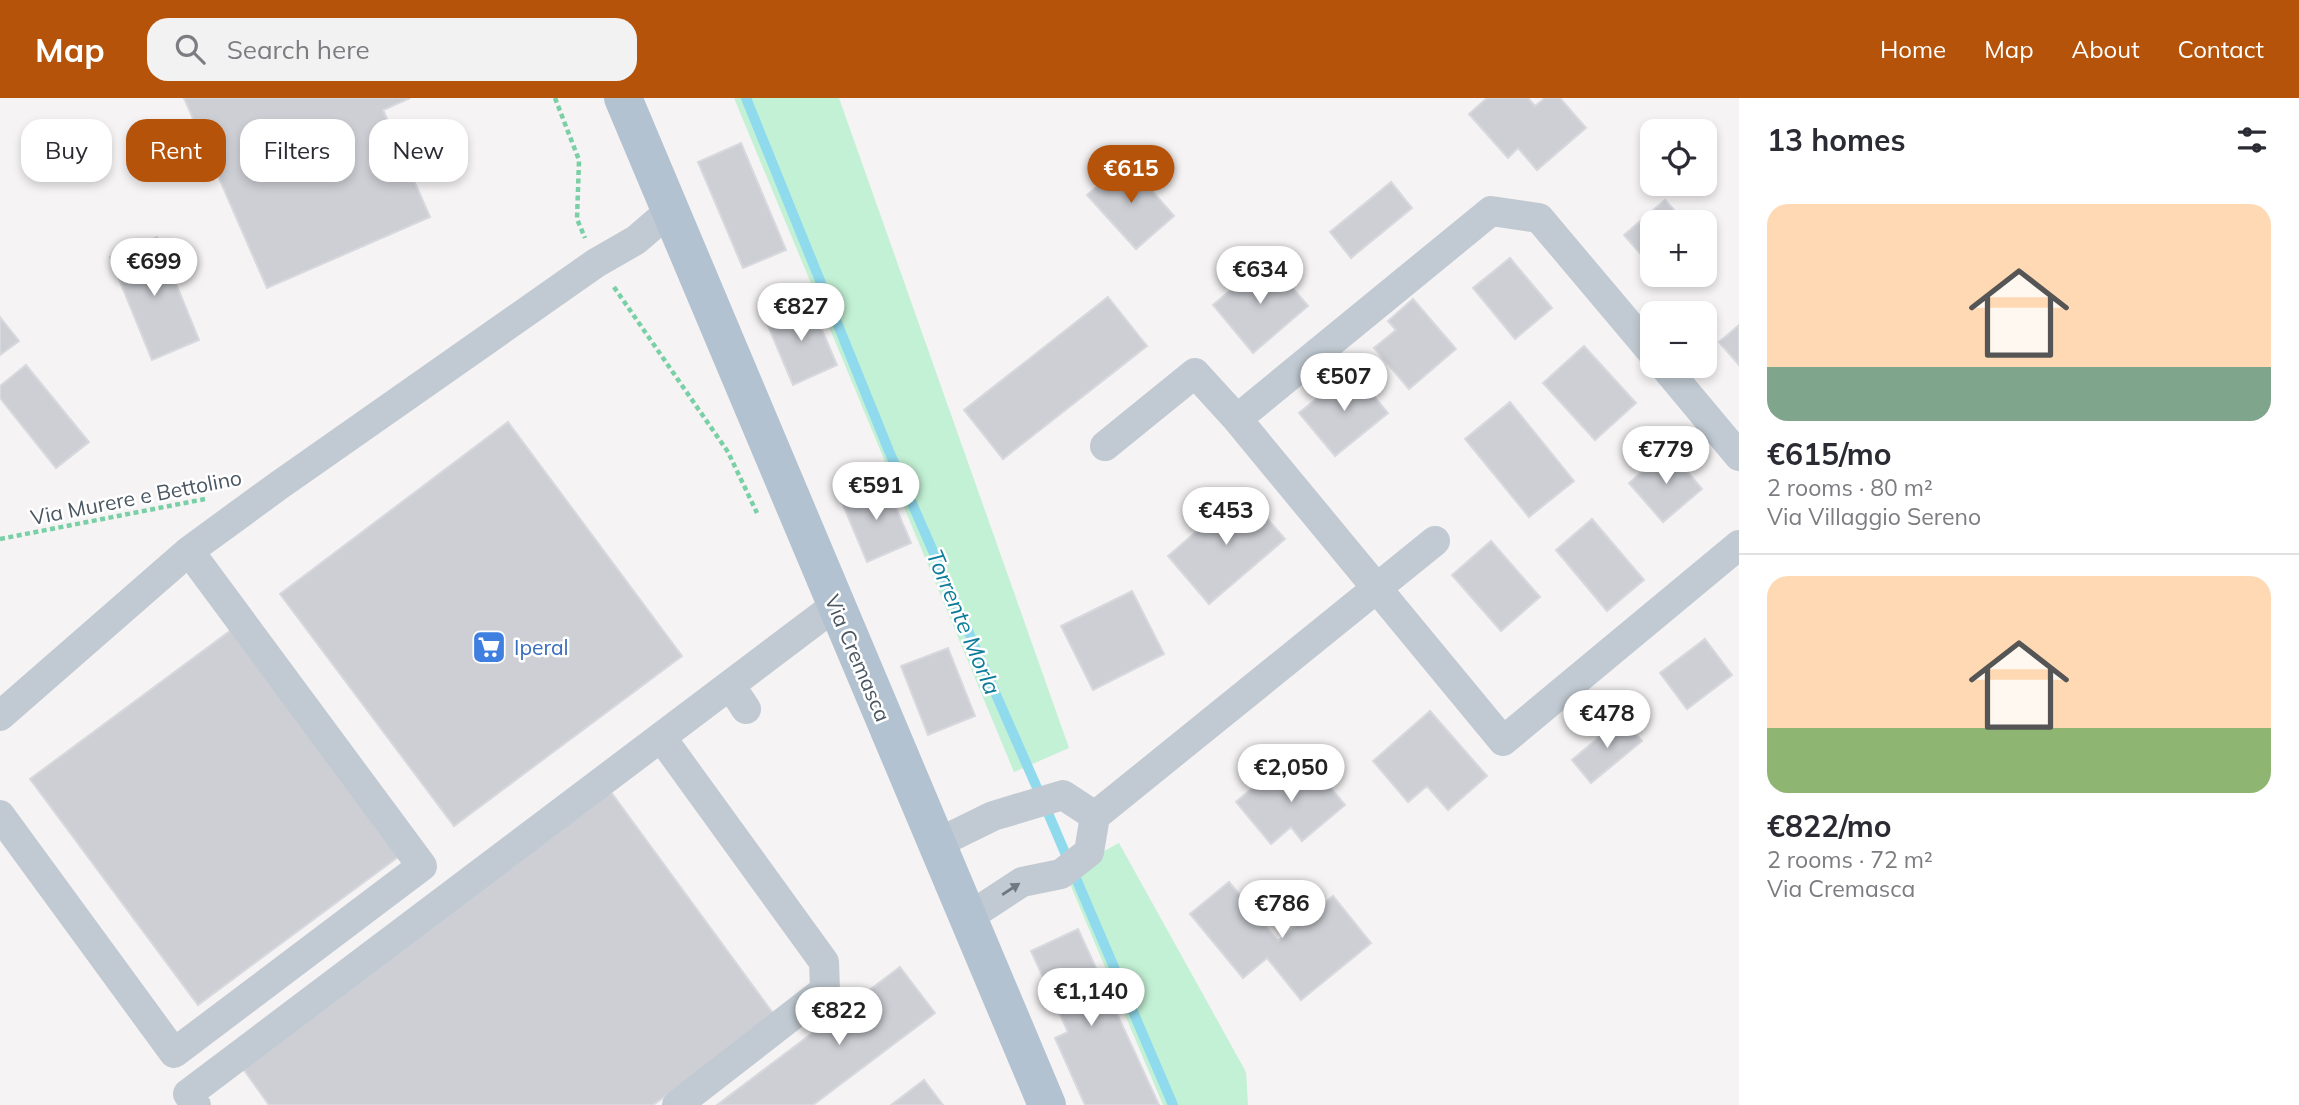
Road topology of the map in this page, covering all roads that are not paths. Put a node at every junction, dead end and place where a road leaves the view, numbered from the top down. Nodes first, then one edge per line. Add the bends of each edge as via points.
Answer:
1 (623, 98) edge
2 (671, 209) junction
3 (1640, 338) edge
4 (1674, 378) edge
5 (1237, 419) junction
6 (1105, 446) dead end
7 (1739, 456) edge
8 (1435, 541) dead end
9 (1739, 545) edge
10 (189, 551) junction
11 (1376, 588) junction
12 (836, 605) junction
13 (0, 716) edge
14 (661, 737) junction
15 (0, 815) edge
16 (1095, 816) junction
17 (936, 844) junction
18 (967, 918) junction
19 (197, 1105) edge
20 (677, 1105) edge
21 (1047, 1105) edge

1 - 2 main road, Via Cremasca
2 - 10 street via 636,240 596,263
2 - 12 main road, Via Cremasca
3 - 5 street via 1539,218 1491,211
4 - 7 street
5 - 6 street via 1195,373
5 - 11 street
8 - 11 street
9 - 11 street via 1503,741
10 - 13 street
10 - 15 street via 422,866 174,1053
11 - 16 street
12 - 14 street via 738,697
12 - 17 main road, Via Cremasca
14 - 19 street via 188,1094
14 - 20 street via 824,961 825,990
16 - 17 street via 1063,796 993,816
18 -> 16 street via 1023,882 1061,874 1089,852
17 - 18 main road, Via Cremasca
18 - 21 main road, Via Cremasca

